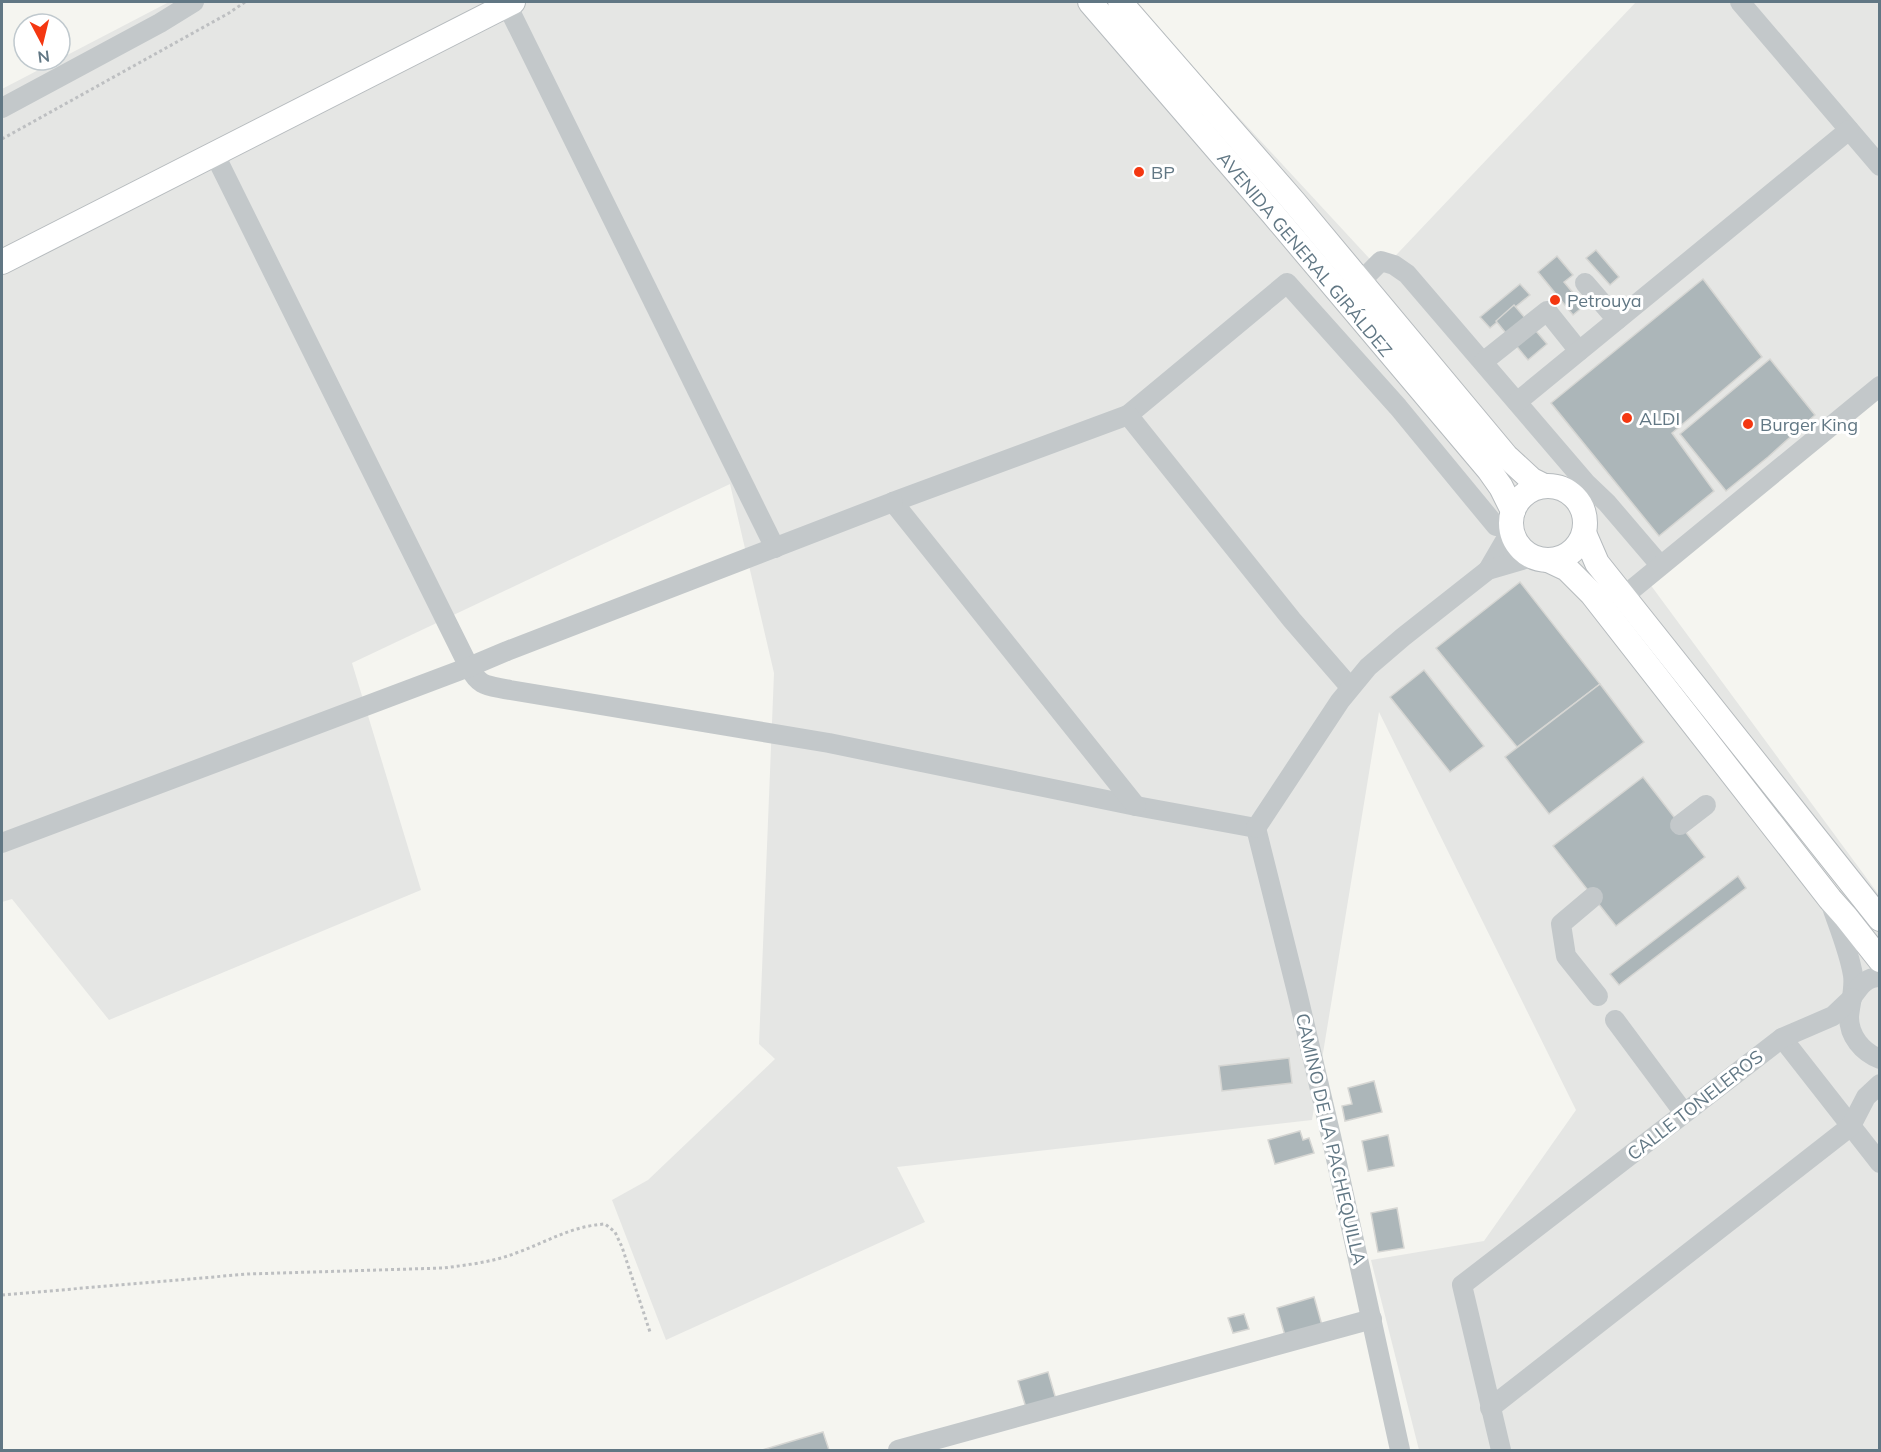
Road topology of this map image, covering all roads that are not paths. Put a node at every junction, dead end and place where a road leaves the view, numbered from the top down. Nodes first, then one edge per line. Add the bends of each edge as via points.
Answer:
1 (194, 2) edge
2 (1090, 2) edge
3 (1120, 2) edge
4 (1740, 2) edge
5 (510, 3) edge
6 (2, 108) edge
7 (1849, 130) junction
8 (214, 153) junction
9 (1880, 166) edge
10 (2, 262) edge
11 (1361, 281) junction
12 (1585, 282) dead end
13 (1617, 320) junction
14 (1580, 351) junction
15 (1483, 362) junction
16 (1880, 386) edge
17 (1517, 402) junction
18 (1128, 415) junction
19 (1544, 486) junction
20 (1580, 489) junction
21 (893, 502) junction
22 (1507, 529) junction
23 (1584, 533) junction
24 (775, 548) junction
25 (1540, 559) junction
26 (1660, 565) junction
27 (1488, 570) junction
28 (1624, 596) junction
29 (469, 668) junction
30 (1350, 687) junction
31 (1706, 805) dead end
32 (1136, 806) junction
33 (1680, 825) dead end
34 (1257, 828) junction
35 (2, 843) edge
36 (1593, 897) dead end
37 (1830, 899) junction
38 (1880, 919) edge
39 (1880, 960) edge
40 (1880, 977) edge
41 (1598, 996) dead end
42 (1852, 997) junction
43 (1615, 1020) dead end
44 (1782, 1038) junction
45 (1880, 1059) edge
46 (1880, 1084) edge
47 (1684, 1113) junction
48 (1851, 1126) junction
49 (1880, 1163) edge
50 (1372, 1319) junction
51 (1490, 1408) junction
52 (898, 1450) edge
53 (1400, 1450) edge
54 (1501, 1450) edge

1 - 6 street
2 - 22 main road, AVENIDA GENERAL GIRÁLDEZ via 1489,470 1501,487
3 - 11 main road, AVENIDA GENERAL GIRÁLDEZ
4 - 7 street
5 - 8 main road
5 - 24 street
7 - 9 street
7 - 13 street
8 - 10 main road
8 - 29 street
11 - 15 street via 1381,261 1394,265 1407,274
11 - 19 main road, AVENIDA GENERAL GIRÁLDEZ via 1506,456
12 - 13 street
13 - 14 street
14 - 15 street via 1547,311
14 - 17 street
15 - 17 street
16 - 26 street
17 - 20 street
18 - 21 street
18 - 22 street via 1287,283
18 - 30 street
19 - 20 main road
19 - 22 main road via 1524,495
20 - 23 main road
20 - 26 street via 1607,503
21 - 24 street
21 - 32 street
22 - 25 main road via 1521,549
22 - 27 street
23 - 25 main road via 1571,553 1560,559
23 - 28 main road via 1597,563
24 - 29 street
25 - 27 street
25 - 37 main road via 1567,569 1592,594
26 - 28 street
27 - 30 street via 1379,657
28 - 38 main road
29 - 32 street via 482,684 510,690 829,744
29 - 35 street
30 - 34 street
31 - 33 street
32 - 34 street
34 - 50 street, CAMINO DE LA PACHEQUILLA
36 - 41 street via 1561,924 1566,956
37 - 39 main road
37 - 42 street via 1849,958
40 - 42 street, CALLE TONELEROS via 1864,982
42 - 44 street, CALLE TONELEROS via 1833,1016
42 - 45 street via 1852,1032 1862,1048
43 - 47 street
44 - 47 street, CALLE TONELEROS
44 - 48 street
46 - 48 street via 1866,1097
47 - 51 street, CALLE TONELEROS via 1462,1285
48 - 49 street
48 - 51 street
50 - 52 street
50 - 53 street, CAMINO DE LA PACHEQUILLA
51 - 54 street

